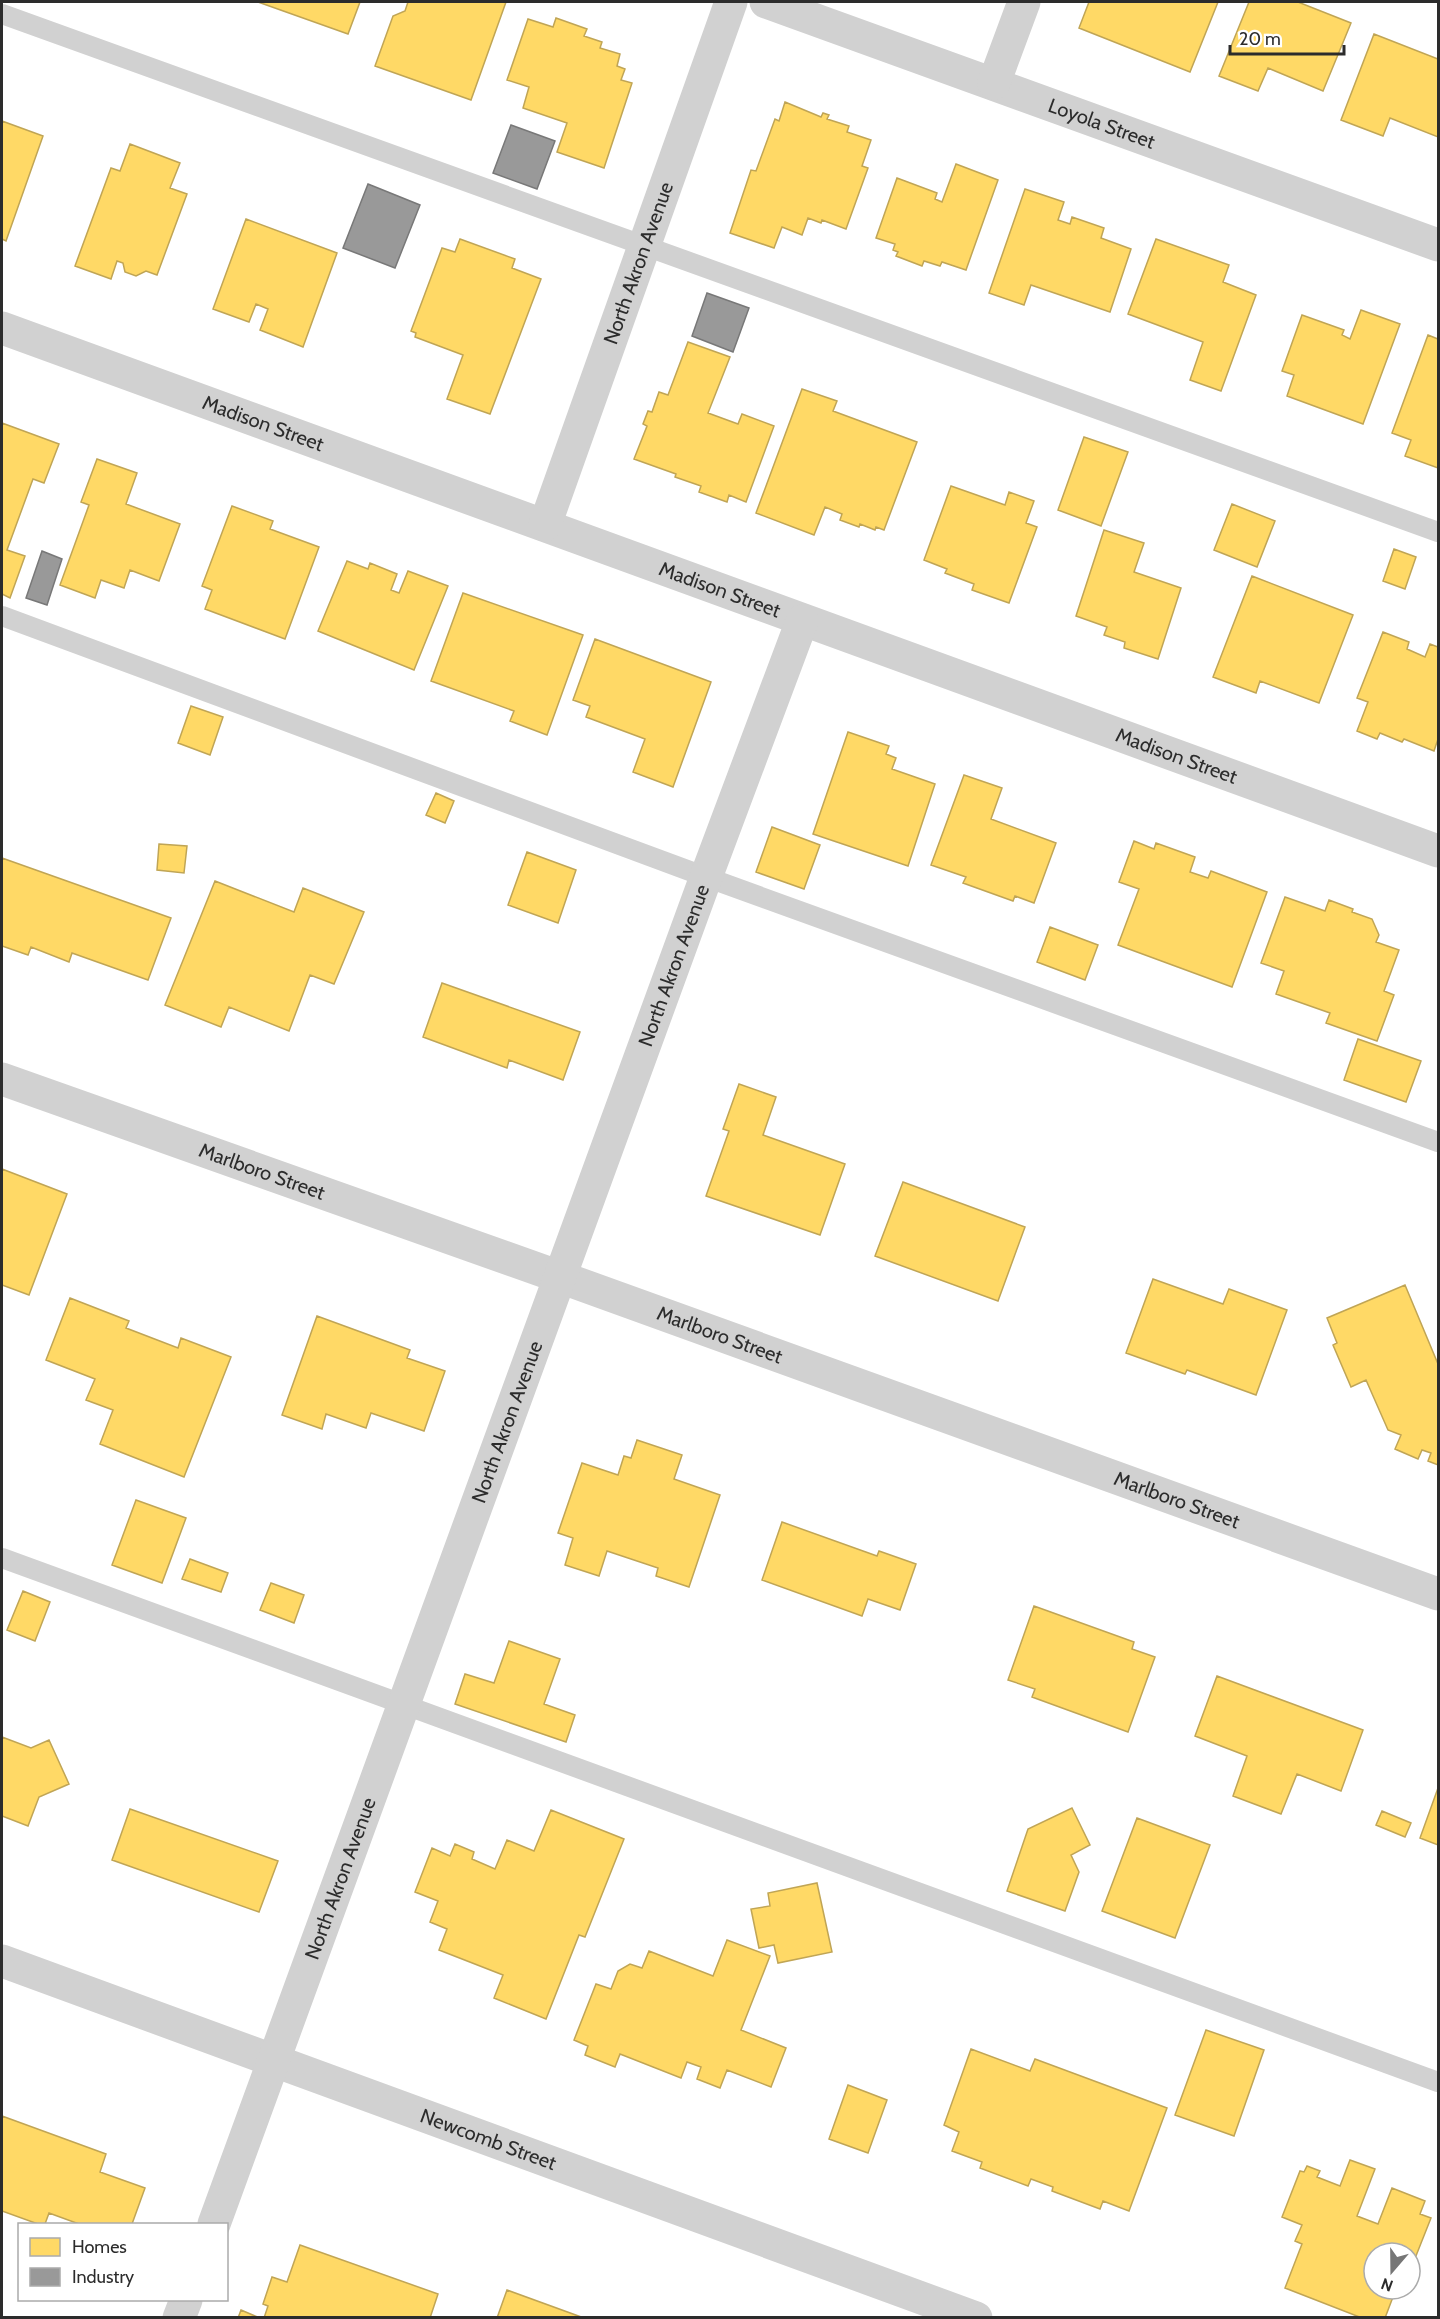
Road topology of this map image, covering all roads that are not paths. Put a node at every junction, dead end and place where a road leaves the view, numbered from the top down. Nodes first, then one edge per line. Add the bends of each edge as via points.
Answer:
1 (731, 2) edge
2 (766, 2) edge
3 (1024, 2) edge
4 (2, 14) edge
5 (994, 83) junction
6 (645, 245) junction
7 (1438, 245) edge
8 (2, 328) edge
9 (545, 525) junction
10 (1438, 532) edge
11 (2, 616) edge
12 (802, 621) junction
13 (1438, 850) edge
14 (706, 877) junction
15 (2, 1079) edge
16 (1438, 1142) edge
17 (560, 1277) junction
18 (2, 1558) edge
19 (1438, 1594) edge
20 (404, 1703) junction
21 (2, 1961) edge
22 (275, 2061) junction
23 (1438, 2082) edge
24 (214, 2223) edge
25 (186, 2301) edge
26 (179, 2318) edge
27 (976, 2318) edge

1 - 6 street, North Akron Avenue
2 - 5 street, Loyola Street
3 - 5 street
4 - 6 lane
5 - 7 street, Loyola Street
6 - 9 street, North Akron Avenue
6 - 10 lane
8 - 9 street, Madison Street
9 - 12 street, Madison Street
11 - 14 lane
12 - 13 street, Madison Street
12 - 14 street, North Akron Avenue
14 - 16 lane
14 - 17 street, North Akron Avenue
15 - 17 street, Marlboro Street
17 - 19 street, Marlboro Street
17 - 20 street, North Akron Avenue
18 - 20 lane
20 - 22 street, North Akron Avenue
20 - 23 lane
21 - 22 street, Newcomb Street
22 - 24 street, North Akron Avenue
22 - 27 street, Newcomb Street
25 - 26 street

